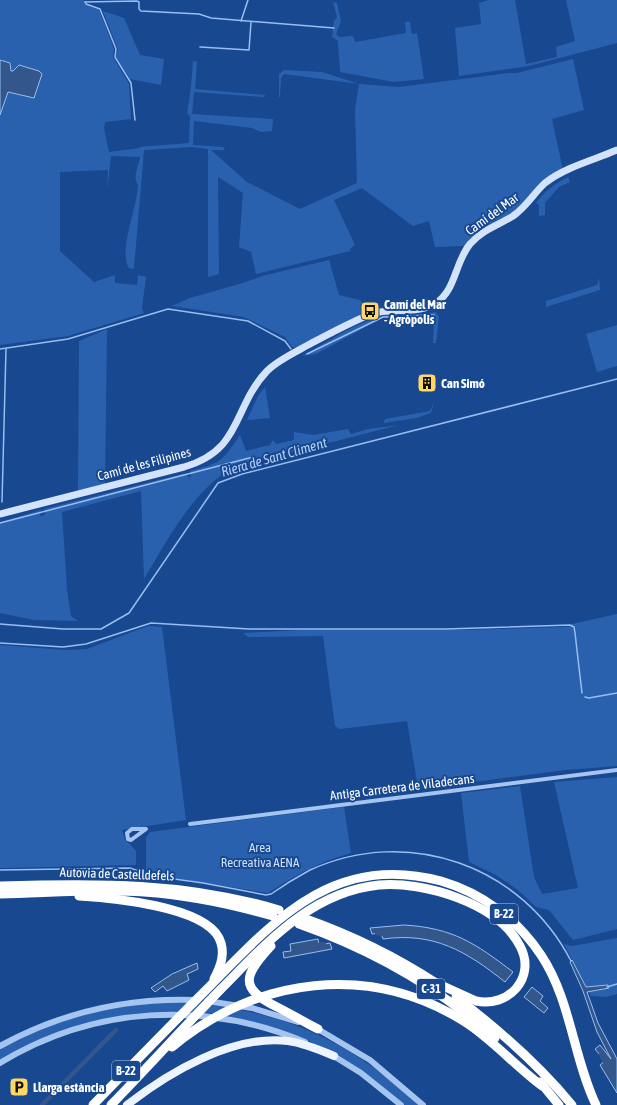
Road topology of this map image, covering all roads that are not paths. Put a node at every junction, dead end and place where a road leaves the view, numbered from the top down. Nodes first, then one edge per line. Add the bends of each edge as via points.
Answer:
1 (617, 150) edge
2 (378, 311) joint
3 (0, 514) edge
4 (617, 770) edge
5 (190, 824) dead end
6 (0, 886) edge
7 (34, 893) junction
8 (0, 894) edge
9 (303, 919) junction
10 (277, 937) junction
11 (432, 981) junction
12 (212, 984) junction
13 (318, 1029) junction
14 (0, 1046) edge
15 (334, 1056) junction
16 (0, 1063) edge
17 (143, 1072) junction
18 (542, 1086) junction
19 (93, 1105) edge
20 (111, 1105) edge
21 (127, 1105) edge
22 (401, 1105) edge
23 (423, 1105) edge
24 (559, 1105) edge
25 (572, 1105) edge
26 (596, 1105) edge

1 - 2 main road, Camí del Mar via 556,176 516,213 478,237 463,255 448,292 436,303 420,309
2 - 3 main road, Camí de les Filipines via 287,356 270,368 255,386 230,437 202,460 184,467
4 - 5 street, Antiga Carretera de Viladecans
6 - 7 highway, Autovia de Castelldefels via 145,885 216,894 276,913 157,894 94,891
7 - 8 highway, Autovia de Castelldefels
7 - 12 highway via 134,902 201,920 214,931 222,946 221,961
9 - 10 highway
9 - 11 highway, C-31 via 375,949
9 - 11 highway via 316,905 364,887 422,887 457,897 484,912 516,938 523,952 525,965 521,983 511,995 497,1001 476,1001
9 - 18 highway, C-31 via 433,990 486,1029
10 - 13 highway via 253,968 250,976 251,988 261,999
10 - 17 highway via 217,993
11 - 25 highway, C-31 via 509,1040
12 - 19 highway, B-22
12 - 26 highway, B-22 via 282,916 326,889 350,881 395,875 450,884 487,902 514,922 525,933 549,969
13 - 14 street via 235,1005 158,1000 123,1003 86,1011 44,1024
13 - 23 street via 370,1060
15 - 16 street via 288,1034 249,1023 173,1014 121,1018 88,1026 47,1039
15 - 21 main road via 287,1041 264,1041 243,1045 185,1067
15 - 22 street via 361,1072
17 - 18 highway via 188,1033 224,1011 269,994 304,986 346,984 405,994 439,1007 465,1022 500,1048
17 - 20 highway, B-22
18 - 24 highway, C-31

